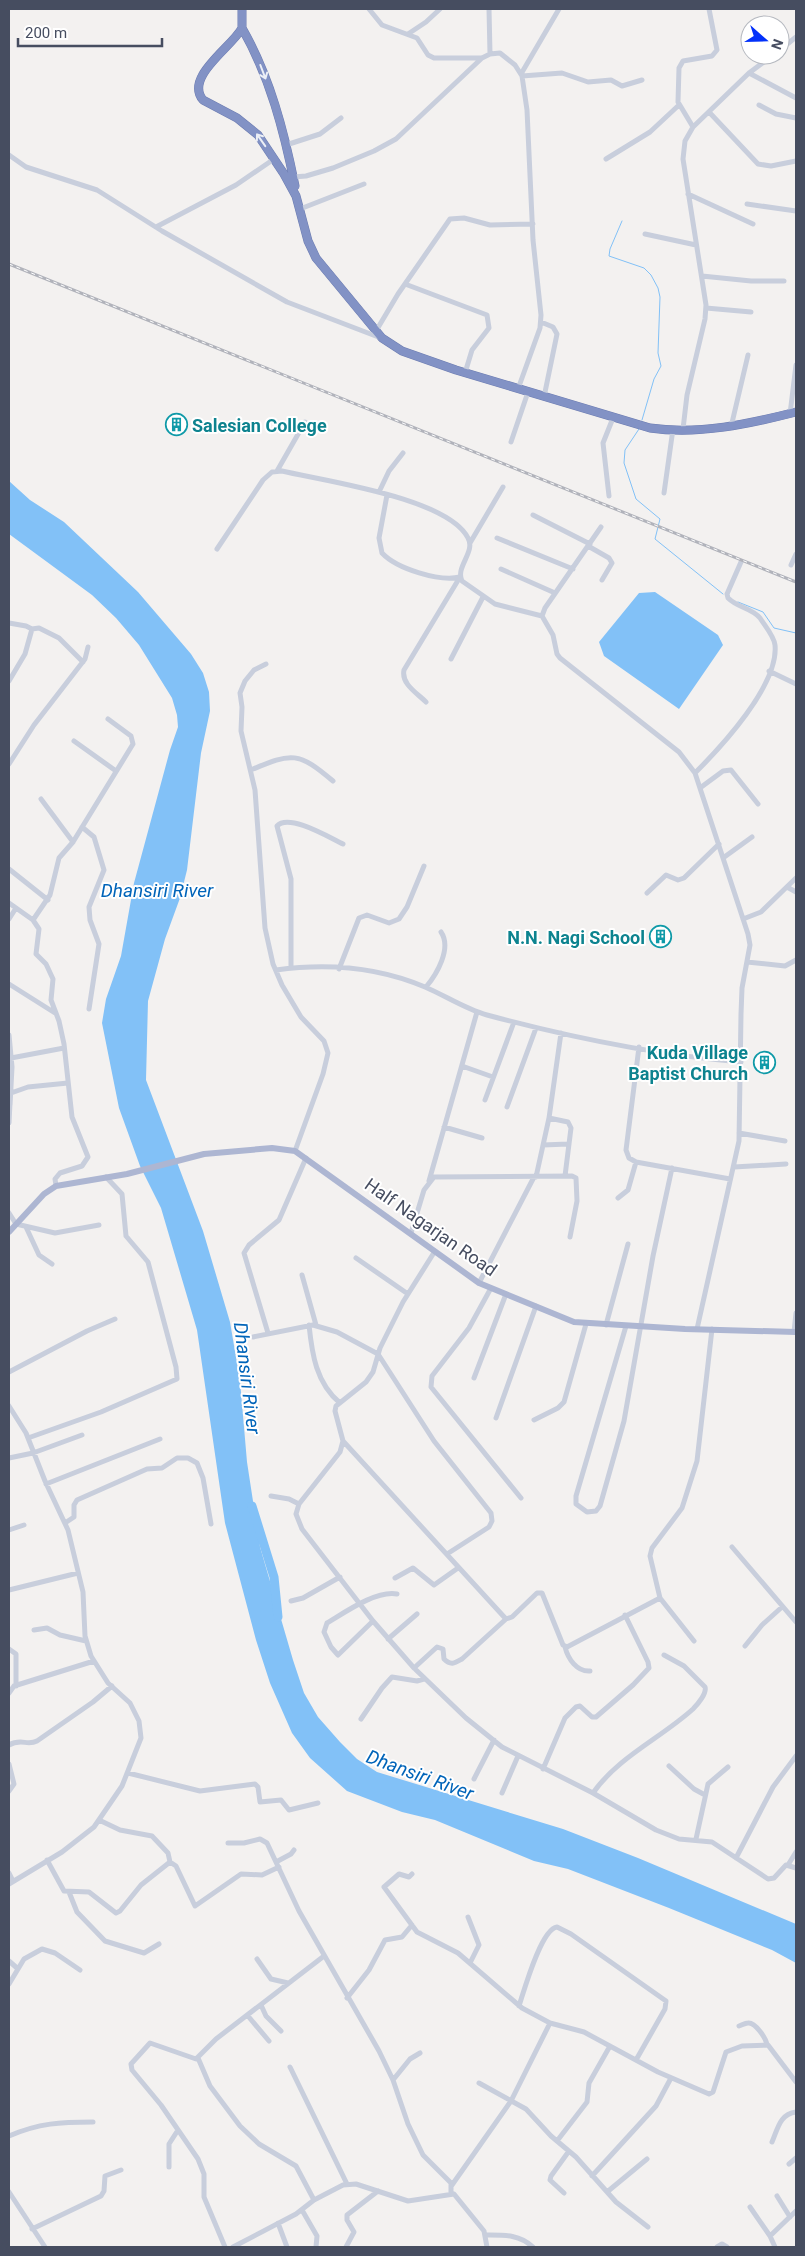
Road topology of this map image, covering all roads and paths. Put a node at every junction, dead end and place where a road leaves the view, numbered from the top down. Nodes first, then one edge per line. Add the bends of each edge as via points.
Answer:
1 (369, 9) edge
2 (440, 9) edge
3 (489, 9) edge
4 (559, 9) edge
5 (709, 9) edge
6 (245, 11) edge
7 (242, 28) junction
8 (408, 34) junction
9 (490, 54) junction
10 (482, 58) junction
11 (760, 65) edge
12 (749, 73) junction
13 (521, 75) junction
14 (642, 80) dead end
15 (796, 98) edge
16 (679, 105) junction
17 (759, 105) dead end
18 (709, 112) junction
19 (341, 118) dead end
20 (796, 118) edge
21 (693, 128) junction
22 (286, 145) junction
23 (9, 155) edge
24 (274, 159) junction
25 (606, 159) dead end
26 (796, 161) edge
27 (293, 177) junction
28 (364, 184) dead end
29 (688, 194) junction
30 (296, 196) junction
31 (747, 204) dead end
32 (300, 209) junction
33 (796, 211) edge
34 (532, 224) junction
35 (753, 224) dead end
36 (156, 227) junction
37 (645, 234) dead end
38 (696, 245) junction
39 (702, 276) junction
40 (784, 281) dead end
41 (404, 284) junction
42 (706, 308) junction
43 (751, 312) dead end
44 (541, 322) junction
45 (376, 331) junction
46 (382, 338) junction
47 (748, 355) dead end
48 (796, 365) edge
49 (465, 372) junction
50 (518, 389) junction
51 (528, 392) junction
52 (544, 397) junction
53 (793, 413) edge
54 (613, 418) junction
55 (305, 422) dead end
56 (731, 427) junction
57 (683, 429) junction
58 (673, 430) junction
59 (511, 442) dead end
60 (403, 453) dead end
61 (277, 471) junction
62 (503, 487) dead end
63 (379, 492) junction
64 (664, 493) dead end
65 (387, 494) junction
66 (609, 496) dead end
67 (534, 515) dead end
68 (601, 527) dead end
69 (497, 538) dead end
70 (470, 543) junction
71 (589, 545) junction
72 (216, 549) dead end
73 (796, 554) edge
74 (741, 562) dead end
75 (791, 565) dead end
76 (501, 569) dead end
77 (573, 569) junction
78 (460, 577) junction
79 (602, 580) dead end
80 (555, 593) junction
81 (484, 597) junction
82 (542, 616) junction
83 (9, 623) edge
84 (32, 630) junction
85 (88, 647) dead end
86 (451, 659) dead end
87 (83, 662) junction
88 (266, 664) dead end
89 (769, 671) junction
90 (9, 681) edge
91 (796, 684) edge
92 (426, 702) dead end
93 (108, 719) dead end
94 (74, 741) dead end
95 (9, 764) edge
96 (251, 770) junction
97 (116, 771) junction
98 (695, 773) junction
99 (333, 781) dead end
100 (700, 788) junction
101 (41, 799) dead end
102 (758, 804) dead end
103 (82, 827) junction
104 (752, 837) dead end
105 (73, 842) junction
106 (343, 844) dead end
107 (719, 844) junction
108 (723, 858) junction
109 (424, 866) dead end
110 (9, 869) edge
111 (796, 878) edge
112 (787, 887) junction
113 (796, 892) edge
114 (647, 893) dead end
115 (48, 900) junction
116 (9, 903) edge
117 (16, 908) junction
118 (9, 919) edge
119 (743, 919) junction
120 (33, 920) junction
121 (441, 932) dead end
122 (796, 960) edge
123 (747, 962) junction
124 (291, 968) junction
125 (339, 968) junction
126 (276, 970) junction
127 (9, 984) edge
128 (426, 987) junction
129 (89, 1009) dead end
130 (477, 1012) junction
131 (55, 1013) junction
132 (514, 1022) junction
133 (536, 1028) junction
134 (561, 1033) junction
135 (9, 1035) edge
136 (639, 1047) junction
137 (64, 1048) junction
138 (11, 1058) junction
139 (741, 1062) junction
140 (462, 1066) junction
141 (493, 1076) junction
142 (68, 1084) junction
143 (10, 1094) edge
144 (485, 1100) dead end
145 (507, 1107) dead end
146 (548, 1118) junction
147 (9, 1123) edge
148 (444, 1127) junction
149 (739, 1133) junction
150 (482, 1138) dead end
151 (785, 1141) dead end
152 (568, 1144) junction
153 (543, 1145) junction
154 (295, 1151) junction
155 (306, 1158) junction
156 (636, 1162) junction
157 (786, 1164) dead end
158 (734, 1166) junction
159 (672, 1168) junction
160 (565, 1176) junction
161 (106, 1177) junction
162 (535, 1177) junction
163 (730, 1179) junction
164 (429, 1181) junction
165 (56, 1186) junction
166 (618, 1198) dead end
167 (9, 1213) edge
168 (16, 1224) junction
169 (99, 1225) dead end
170 (26, 1227) junction
171 (9, 1232) edge
172 (411, 1233) junction
173 (570, 1237) dead end
174 (628, 1244) dead end
175 (435, 1251) junction
176 (356, 1258) dead end
177 (52, 1264) dead end
178 (302, 1275) dead end
179 (479, 1283) junction
180 (491, 1288) junction
181 (408, 1294) junction
182 (506, 1294) junction
183 (536, 1306) junction
184 (796, 1313) edge
185 (115, 1319) dead end
186 (586, 1324) junction
187 (309, 1325) junction
188 (316, 1325) junction
189 (606, 1325) junction
190 (626, 1326) junction
191 (640, 1326) junction
192 (697, 1329) junction
193 (712, 1330) junction
194 (795, 1332) edge
195 (268, 1334) junction
196 (253, 1337) dead end
197 (378, 1354) junction
198 (9, 1372) edge
199 (474, 1378) dead end
200 (340, 1403) junction
201 (9, 1406) edge
202 (11, 1414) edge
203 (496, 1418) dead end
204 (534, 1420) dead end
205 (82, 1435) dead end
206 (28, 1438) junction
207 (160, 1439) dead end
208 (343, 1441) junction
209 (33, 1453) junction
210 (9, 1458) edge
211 (46, 1484) junction
212 (271, 1496) dead end
213 (521, 1498) dead end
214 (299, 1504) junction
215 (66, 1523) junction
216 (211, 1524) dead end
217 (24, 1525) dead end
218 (9, 1530) edge
219 (732, 1547) dead end
220 (447, 1554) junction
221 (458, 1568) junction
222 (78, 1573) junction
223 (340, 1577) junction
224 (395, 1578) dead end
225 (9, 1590) edge
226 (397, 1594) dead end
227 (660, 1598) junction
228 (291, 1600) dead end
229 (360, 1604) junction
230 (782, 1608) junction
231 (417, 1614) dead end
232 (625, 1615) junction
233 (506, 1619) junction
234 (373, 1621) junction
235 (796, 1622) edge
236 (34, 1630) dead end
237 (388, 1638) junction
238 (86, 1641) junction
239 (694, 1641) dead end
240 (745, 1646) dead end
241 (565, 1647) junction
242 (9, 1649) edge
243 (664, 1655) dead end
244 (94, 1661) junction
245 (414, 1668) junction
246 (590, 1671) dead end
247 (424, 1679) junction
248 (16, 1686) junction
249 (112, 1686) junction
250 (9, 1693) edge
251 (361, 1719) dead end
252 (494, 1740) junction
253 (9, 1746) edge
254 (518, 1756) junction
255 (796, 1756) edge
256 (9, 1764) edge
257 (669, 1766) dead end
258 (728, 1767) dead end
259 (543, 1769) junction
260 (128, 1773) junction
261 (474, 1780) dead end
262 (9, 1791) edge
263 (502, 1793) dead end
264 (592, 1793) junction
265 (706, 1795) junction
266 (318, 1803) dead end
267 (99, 1820) junction
268 (696, 1839) junction
269 (228, 1843) dead end
270 (294, 1850) dead end
271 (796, 1852) edge
272 (736, 1858) junction
273 (47, 1860) junction
274 (170, 1862) junction
275 (278, 1864) junction
276 (788, 1865) junction
277 (796, 1868) edge
278 (9, 1873) edge
279 (412, 1874) dead end
280 (11, 1882) edge
281 (69, 1892) junction
282 (468, 1917) dead end
283 (412, 1925) junction
284 (159, 1944) dead end
285 (324, 1956) junction
286 (257, 1959) dead end
287 (9, 1961) edge
288 (470, 1963) junction
289 (17, 1968) junction
290 (80, 1970) dead end
291 (288, 1983) junction
292 (9, 1984) edge
293 (347, 1998) junction
294 (261, 2005) junction
295 (518, 2006) junction
296 (248, 2016) junction
297 (550, 2023) junction
298 (739, 2026) dead end
299 (280, 2031) dead end
300 (269, 2042) dead end
301 (767, 2045) junction
302 (610, 2046) junction
303 (420, 2053) dead end
304 (198, 2058) junction
305 (636, 2060) junction
306 (290, 2067) dead end
307 (671, 2078) junction
308 (393, 2080) junction
309 (796, 2082) edge
310 (479, 2083) dead end
311 (511, 2101) junction
312 (796, 2112) edge
313 (93, 2122) dead end
314 (178, 2130) junction
315 (9, 2136) edge
316 (556, 2141) junction
317 (772, 2142) dead end
318 (569, 2152) junction
319 (796, 2158) edge
320 (647, 2159) dead end
321 (789, 2164) dead end
322 (169, 2167) dead end
323 (121, 2170) dead end
324 (592, 2176) junction
325 (347, 2184) junction
326 (452, 2185) junction
327 (378, 2191) junction
328 (9, 2192) edge
329 (607, 2192) junction
330 (451, 2193) junction
331 (564, 2193) dead end
332 (777, 2196) dead end
333 (314, 2200) junction
334 (750, 2207) dead end
335 (302, 2210) junction
336 (796, 2211) edge
337 (790, 2217) junction
338 (278, 2223) junction
339 (648, 2227) dead end
340 (32, 2229) junction
341 (485, 2235) junction
342 (770, 2236) junction
343 (45, 2247) edge
344 (225, 2247) edge
345 (232, 2247) edge
346 (288, 2247) edge
347 (316, 2247) edge
348 (346, 2247) edge
349 (487, 2247) edge
350 (534, 2247) edge
351 (716, 2247) edge
352 (727, 2247) edge
353 (775, 2247) edge

1 - 8 street via 382,24
2 - 8 street
3 - 9 street
4 - 13 street
5 - 16 street via 717,50 712,56 681,63
6 - 7 highway
7 -> 22 highway via 255,51
24 -> 7 highway via 252,129 202,100 198,94 201,77
8 - 10 street via 417,38 428,55 434,58
9 - 10 street
9 - 13 street via 504,54
10 - 27 street via 396,139 334,168
11 - 12 street
12 - 15 street
12 - 18 street
13 - 14 street via 562,73 588,82 611,80 622,86
13 - 34 street via 529,132
16 - 21 street
16 - 25 street via 650,132
17 - 20 street via 776,114
18 - 21 street
18 - 26 street via 758,164 771,166
19 - 22 street via 320,134
21 - 29 street via 682,153
22 - 27 highway
23 - 36 street via 26,167 96,190
24 - 30 highway
24 - 36 street via 236,185
27 - 30 highway
28 - 32 street
29 - 35 street
29 - 38 street
30 - 32 highway
31 - 33 street
32 - 45 highway via 316,258
34 - 41 street via 490,224 464,218 450,219
34 - 44 street
36 - 46 street via 287,302
37 - 38 street
38 - 39 street
39 - 40 street
39 - 42 street
41 - 45 street
41 - 49 street via 487,315 489,328 472,350
42 - 43 street
42 - 57 street
44 - 50 street
44 - 52 street via 552,327 557,334
45 - 46 highway
46 - 49 highway via 402,351
47 - 56 street
48 - 53 street
49 - 50 highway
50 - 51 highway
51 - 52 highway
51 - 59 street
52 - 54 highway
53 - 56 highway
54 - 58 highway via 640,426
54 - 66 street via 602,443
55 - 61 street
56 - 57 highway
57 - 58 highway
58 - 64 street
60 - 63 street
61 - 63 street
61 - 72 street via 263,480
62 - 70 street
63 - 65 street
65 - 70 street via 438,514 458,526
65 - 78 street via 379,538 382,553 399,564 434,578
67 - 71 street
68 - 71 street
69 - 77 street
70 - 78 street
71 - 77 street
71 - 79 street via 612,563
73 - 75 street
74 - 89 street via 727,594 733,603 756,614 769,632 775,648
76 - 80 street
77 - 80 street
78 - 81 street
78 - 92 street via 404,670 407,684
80 - 82 street
81 - 82 street via 514,610
81 - 86 street
82 - 98 street via 554,634 560,658 679,752
83 - 84 street
84 - 87 street via 39,628 59,638
84 - 90 street via 25,654
85 - 87 street
87 - 95 street via 34,725
88 - 96 street via 254,670 240,693 241,731
89 - 91 street
89 - 98 street via 755,702 734,733
93 - 97 street via 133,741
94 - 97 street
96 - 99 street via 276,760 298,757 314,764
96 - 126 street via 264,919
97 - 103 street
98 - 100 street
100 - 102 street via 723,770 731,770
100 - 107 street
101 - 105 street
103 - 105 street
103 - 129 street via 94,837 104,866 89,907 99,944
104 - 108 street
105 - 115 street via 59,858
106 - 124 street via 295,823 285,822 277,826 291,879
107 - 108 street
107 - 114 street via 682,879 666,875
108 - 119 street
109 - 125 street via 399,919 389,923 367,915 359,918
110 - 115 street
111 - 112 street
112 - 113 street
112 - 119 street via 761,912
115 - 120 street
116 - 117 street
117 - 118 street
117 - 120 street
119 - 123 street via 750,945
120 - 131 street via 39,929 37,956 46,964 53,979 50,996
121 - 128 street via 446,945 436,974
122 - 123 street via 785,966
123 - 139 street via 742,988
124 - 125 street
124 - 126 street
125 - 128 street via 372,970
126 - 154 street via 293,1005 324,1041 328,1053
127 - 131 street
128 - 130 street
130 - 132 street
130 - 140 street
131 - 137 street
132 - 133 street
132 - 141 street
133 - 134 street
133 - 145 street
134 - 136 street
134 - 146 street
135 - 138 street
136 - 139 street
136 - 156 street via 626,1150 629,1158
137 - 138 street
137 - 142 street
138 - 143 street
139 - 149 street
140 - 141 street
140 - 148 street
141 - 144 street
142 - 143 street via 24,1087
142 - 165 street via 74,1122 88,1157 82,1166 60,1173 55,1179
143 - 147 street
146 - 152 street via 568,1122 571,1128
146 - 153 street
148 - 150 street
148 - 164 street
149 - 151 street
149 - 158 street
152 - 153 street
152 - 160 street
153 - 162 street
154 - 155 main road, Half Nagarjan Road
154 - 161 main road, Half Nagarjan Road via 272,1148 204,1154
155 - 172 main road, Half Nagarjan Road
155 - 195 street via 278,1220 244,1253
156 - 159 street
156 - 166 street via 628,1190
157 - 158 street
158 - 163 street
159 - 163 street
159 - 191 street
160 - 162 street
160 - 173 street via 576,1178 578,1188
161 - 165 main road, Half Nagarjan Road
161 - 206 street via 122,1194 126,1236 148,1262 177,1379
162 - 164 street via 434,1177
162 - 179 street
163 - 192 street
164 - 172 street
165 - 168 main road
167 - 168 street
168 - 170 street
168 - 171 main road
169 - 170 street via 60,1233
170 - 177 street via 39,1255
172 - 175 main road, Half Nagarjan Road
174 - 189 street
175 - 179 main road, Half Nagarjan Road
175 - 181 street
176 - 181 street
178 - 188 street
179 - 180 main road, Half Nagarjan Road
180 - 182 main road, Half Nagarjan Road
180 - 213 street via 469,1328 432,1376 431,1387
181 - 197 street
182 - 183 main road, Half Nagarjan Road
182 - 199 street
183 - 186 main road, Half Nagarjan Road
183 - 203 street
184 - 194 street
185 - 198 street
186 - 189 main road, Half Nagarjan Road
186 - 204 street via 564,1402
187 - 188 street
187 - 195 street
187 - 200 street via 315,1364 326,1390
188 - 197 street via 337,1332
189 - 190 main road, Half Nagarjan Road
190 - 191 main road, Half Nagarjan Road
190 - 191 street via 576,1496 576,1504 587,1512 598,1509 610,1478 631,1386
191 - 192 main road, Half Nagarjan Road
192 - 193 main road, Half Nagarjan Road
193 - 194 main road, Half Nagarjan Road
193 - 227 street via 694,1478 679,1513 650,1552
195 - 196 street
197 - 200 street via 366,1382
197 - 220 street via 434,1441 491,1513 492,1521 485,1530
200 - 208 street via 335,1411
201 - 202 street
202 - 206 street
205 - 209 street
206 - 209 street
207 - 211 street
208 - 214 street via 340,1452
208 - 220 street
209 - 210 street
209 - 211 street
211 - 215 street
212 - 214 street
214 - 223 street via 296,1514 299,1524
215 - 216 street via 74,1517 77,1500 147,1469 165,1467 180,1458 188,1458 197,1463 203,1478
215 - 222 street
217 - 218 street
219 - 230 street
220 - 221 street
221 - 224 street via 434,1586 413,1568
221 - 233 street
222 - 225 street
222 - 238 street via 83,1592
223 - 228 street via 303,1598
223 - 229 street
226 - 229 street via 387,1593
227 - 232 street
227 - 239 street
229 - 234 street
229 - 234 street via 325,1625 324,1632 336,1653 340,1655
230 - 235 street
230 - 240 street
231 - 237 street
232 - 241 street
232 - 259 street via 649,1668 596,1716 592,1717 580,1706 568,1714
233 - 241 street via 537,1593 542,1593
233 - 245 street via 454,1664 444,1659 443,1649 437,1647
234 - 237 street
236 - 238 street via 47,1628 60,1636
237 - 245 street
238 - 244 street
241 - 246 street via 568,1656 582,1671
242 - 248 street via 16,1654
243 - 264 street via 684,1666 705,1687 705,1693 693,1709 602,1780
244 - 248 street
244 - 249 street
245 - 247 street
247 - 251 street via 417,1682 392,1677
247 - 252 street
248 - 250 street
249 - 253 street via 37,1742 20,1741
249 - 260 street via 128,1700 141,1728 142,1738
252 - 254 street
252 - 261 street
254 - 259 street
254 - 263 street
255 - 272 street via 773,1787
256 - 262 street via 14,1780
257 - 265 street
258 - 265 street via 711,1779
259 - 264 street
260 - 266 street via 200,1792 255,1784 260,1802 281,1800 289,1810
260 - 267 street via 113,1803
264 - 268 street via 676,1838
265 - 268 street
267 - 273 street via 90,1831
267 - 274 street via 120,1830 152,1836 168,1853
268 - 272 street via 712,1842
269 - 275 street via 264,1840
270 - 275 street
271 - 276 street
272 - 276 street via 768,1880
273 - 280 street
273 - 281 street via 62,1889
274 - 275 street via 176,1866 195,1906 241,1874 262,1875
274 - 281 street via 141,1885 118,1912 89,1892
275 - 285 street
276 - 277 street
278 - 280 street
279 - 283 street via 409,1877 399,1874 384,1887
281 - 284 street via 78,1912 109,1943 144,1952
282 - 288 street via 479,1945
283 - 288 street via 417,1932 452,1949
283 - 293 street via 402,1937 384,1941 369,1970
285 - 291 street
285 - 293 street
286 - 291 street via 271,1978
287 - 289 street
288 - 295 street
289 - 290 street via 27,1956 42,1949 55,1953
289 - 292 street
291 - 294 street
293 - 308 street
294 - 296 street
294 - 299 street
295 - 297 street
295 - 305 street via 535,1958 550,1930 557,1927 572,1934 666,2001 666,2009
296 - 300 street
296 - 304 street via 216,2039
297 - 302 street via 584,2032
297 - 311 street
298 - 301 street via 752,2024 766,2038
301 - 307 street via 742,2046 726,2052 711,2094
301 - 309 street
302 - 305 street
302 - 316 street via 589,2083 587,2102
303 - 308 street via 410,2059
304 - 314 street via 192,2059 150,2043 131,2064 132,2070
304 - 333 street via 210,2086 240,2126 259,2144 292,2163
305 - 307 street
306 - 325 street
307 - 324 street via 656,2106
308 - 326 street via 423,2155
310 - 311 street
311 - 316 street via 528,2111
311 - 326 street
312 - 317 street via 783,2118
313 - 315 street via 51,2122
314 - 322 street via 169,2144
314 - 344 street via 204,2174 204,2197
316 - 318 street
318 - 324 street
318 - 331 street via 550,2180
319 - 321 street
320 - 329 street
323 - 340 street via 106,2176 101,2196
324 - 329 street
325 - 327 street
325 - 333 street
326 - 330 street
327 - 330 street via 408,2200
327 - 348 street via 347,2215 354,2232
328 - 340 street
329 - 339 street
330 - 341 street via 456,2195
332 - 337 street
333 - 335 street
334 - 342 street
335 - 338 street
335 - 347 street via 317,2236
336 - 337 street
337 - 342 street
338 - 345 street
338 - 346 street
340 - 343 street
341 - 349 street
341 - 350 street via 521,2237
342 - 353 street
351 - 352 street via 722,2244

